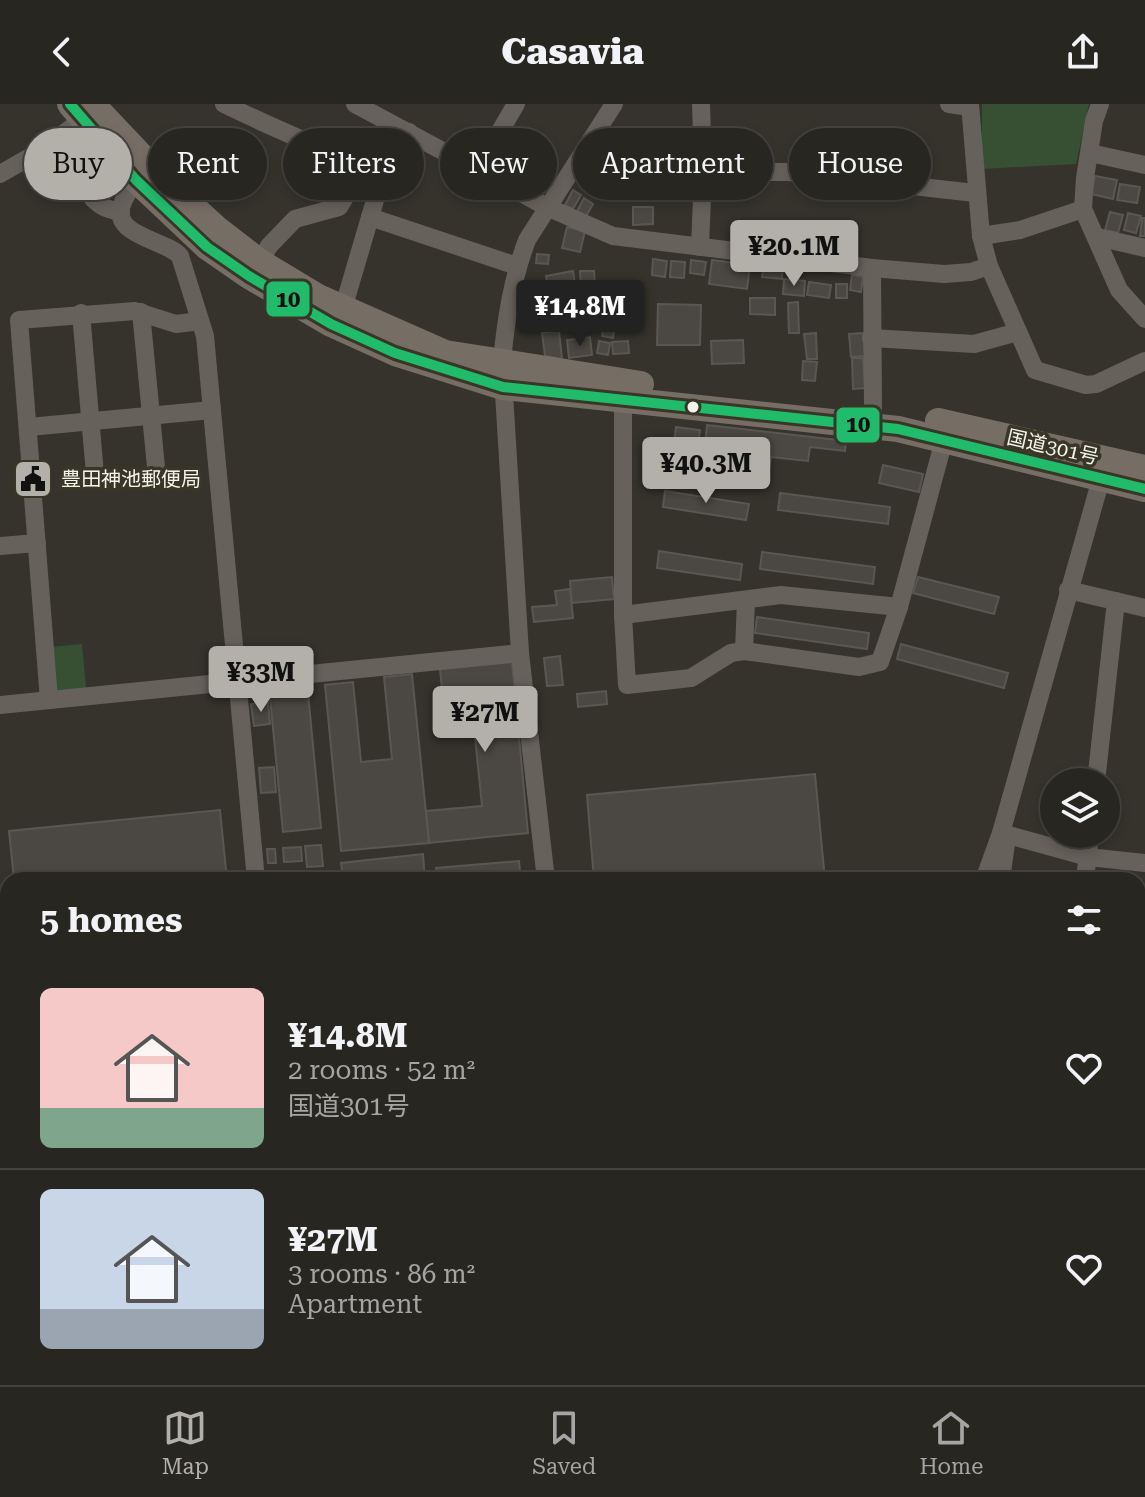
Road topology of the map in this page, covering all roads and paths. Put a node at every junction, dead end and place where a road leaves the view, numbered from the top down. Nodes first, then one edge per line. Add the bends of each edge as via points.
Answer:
1 (224, 104) edge
2 (355, 104) edge
3 (516, 104) edge
4 (614, 104) edge
5 (701, 104) edge
6 (949, 104) edge
7 (1100, 104) edge
8 (970, 106) edge
9 (89, 108) edge
10 (401, 128) edge
11 (502, 128) edge
12 (702, 128) edge
13 (283, 132) edge
14 (1090, 153) junction
15 (1145, 165) edge
16 (773, 172) edge
17 (0, 174) edge
18 (136, 180) junction
19 (975, 193) junction
20 (94, 200) edge
21 (343, 200) edge
22 (375, 200) edge
23 (534, 200) edge
24 (702, 200) edge
25 (547, 207) junction
26 (1083, 209) junction
27 (121, 212) junction
28 (370, 217) junction
29 (981, 236) junction
30 (1097, 237) junction
31 (700, 247) junction
32 (1145, 248) edge
33 (260, 262) junction
34 (517, 266) junction
35 (989, 266) junction
36 (872, 268) junction
37 (343, 309) junction
38 (141, 312) junction
39 (81, 313) junction
40 (1145, 319) edge
41 (9, 321) edge
42 (200, 321) junction
43 (1018, 332) junction
44 (871, 338) junction
45 (1145, 361) edge
46 (502, 374) junction
47 (623, 399) junction
48 (873, 409) junction
49 (212, 410) junction
50 (149, 416) junction
51 (90, 421) junction
52 (29, 427) junction
53 (944, 440) junction
54 (156, 467) dead end
55 (1145, 468) edge
56 (95, 474) dead end
57 (1101, 479) junction
58 (1145, 489) edge
59 (37, 543) junction
60 (0, 546) edge
61 (1068, 590) junction
62 (746, 600) junction
63 (1116, 601) junction
64 (899, 607) junction
65 (1145, 608) edge
66 (623, 615) junction
67 (744, 651) junction
68 (520, 653) junction
69 (236, 681) junction
70 (49, 700) junction
71 (0, 705) edge
72 (1098, 768) edge
73 (1004, 834) junction
74 (1089, 848) edge
75 (1088, 857) junction
76 (1145, 863) edge
77 (255, 872) edge
78 (545, 872) edge
79 (987, 872) edge
80 (1002, 872) edge
81 (1086, 872) edge

1 - 13 street
2 - 10 street
3 - 11 street
4 - 25 street
5 - 12 street
6 - 8 street
7 - 14 street
8 - 19 street
9 - 17 street via 42,150
9 - 18 highway, 国道301号
9 - 33 highway, 国道301号 via 216,228
14 - 15 street
14 - 26 street
16 - 19 street
18 - 27 street
18 - 46 highway, 国道301号 via 207,247 331,324 395,353
19 - 29 street
20 - 27 street
21 - 33 street via 339,207 295,219
22 - 28 street
23 - 25 street
24 - 31 street
25 - 31 street via 613,236
25 - 34 street
26 - 29 street via 1020,230
26 - 30 street
27 - 42 street via 134,234 180,256
28 - 34 street
28 - 37 street
29 - 35 street
30 - 32 street
30 - 40 street via 1124,298
31 - 36 street
33 - 37 highway, 国道301号
34 - 46 street via 506,315
35 - 36 street via 958,274
35 - 43 street
36 - 44 street
37 - 46 highway, 国道301号
38 - 39 street
38 - 42 street via 176,324
38 - 50 street
39 - 41 street
39 - 51 street
41 - 52 street
42 - 49 street
43 - 44 street via 974,344
43 - 45 street via 1036,371 1086,385
44 - 48 street
46 - 47 highway, 国道301号
46 - 48 highway, 国道301号
46 - 68 street
47 - 53 highway, 国道301号 via 898,429
47 - 66 street
48 - 55 highway, 国道301号
49 - 50 street
49 - 69 street
50 - 51 street
50 - 54 street
51 - 52 street
51 - 56 street
52 - 59 street
53 - 57 highway, 国道301号
53 - 64 street
57 - 58 highway, 国道301号
57 - 61 street
59 - 60 street
59 - 70 street
61 - 63 street
61 - 73 street
62 - 64 street via 781,595
62 - 66 street
62 - 67 street
63 - 65 street
63 - 72 street
64 - 67 street via 880,662 869,666
66 - 67 street via 627,685 691,678 731,653
68 - 69 street
68 - 78 street
69 - 70 street
69 - 77 street
70 - 71 street
73 - 75 street
73 - 79 street
73 - 80 street
74 - 75 street
75 - 76 street
75 - 81 street

